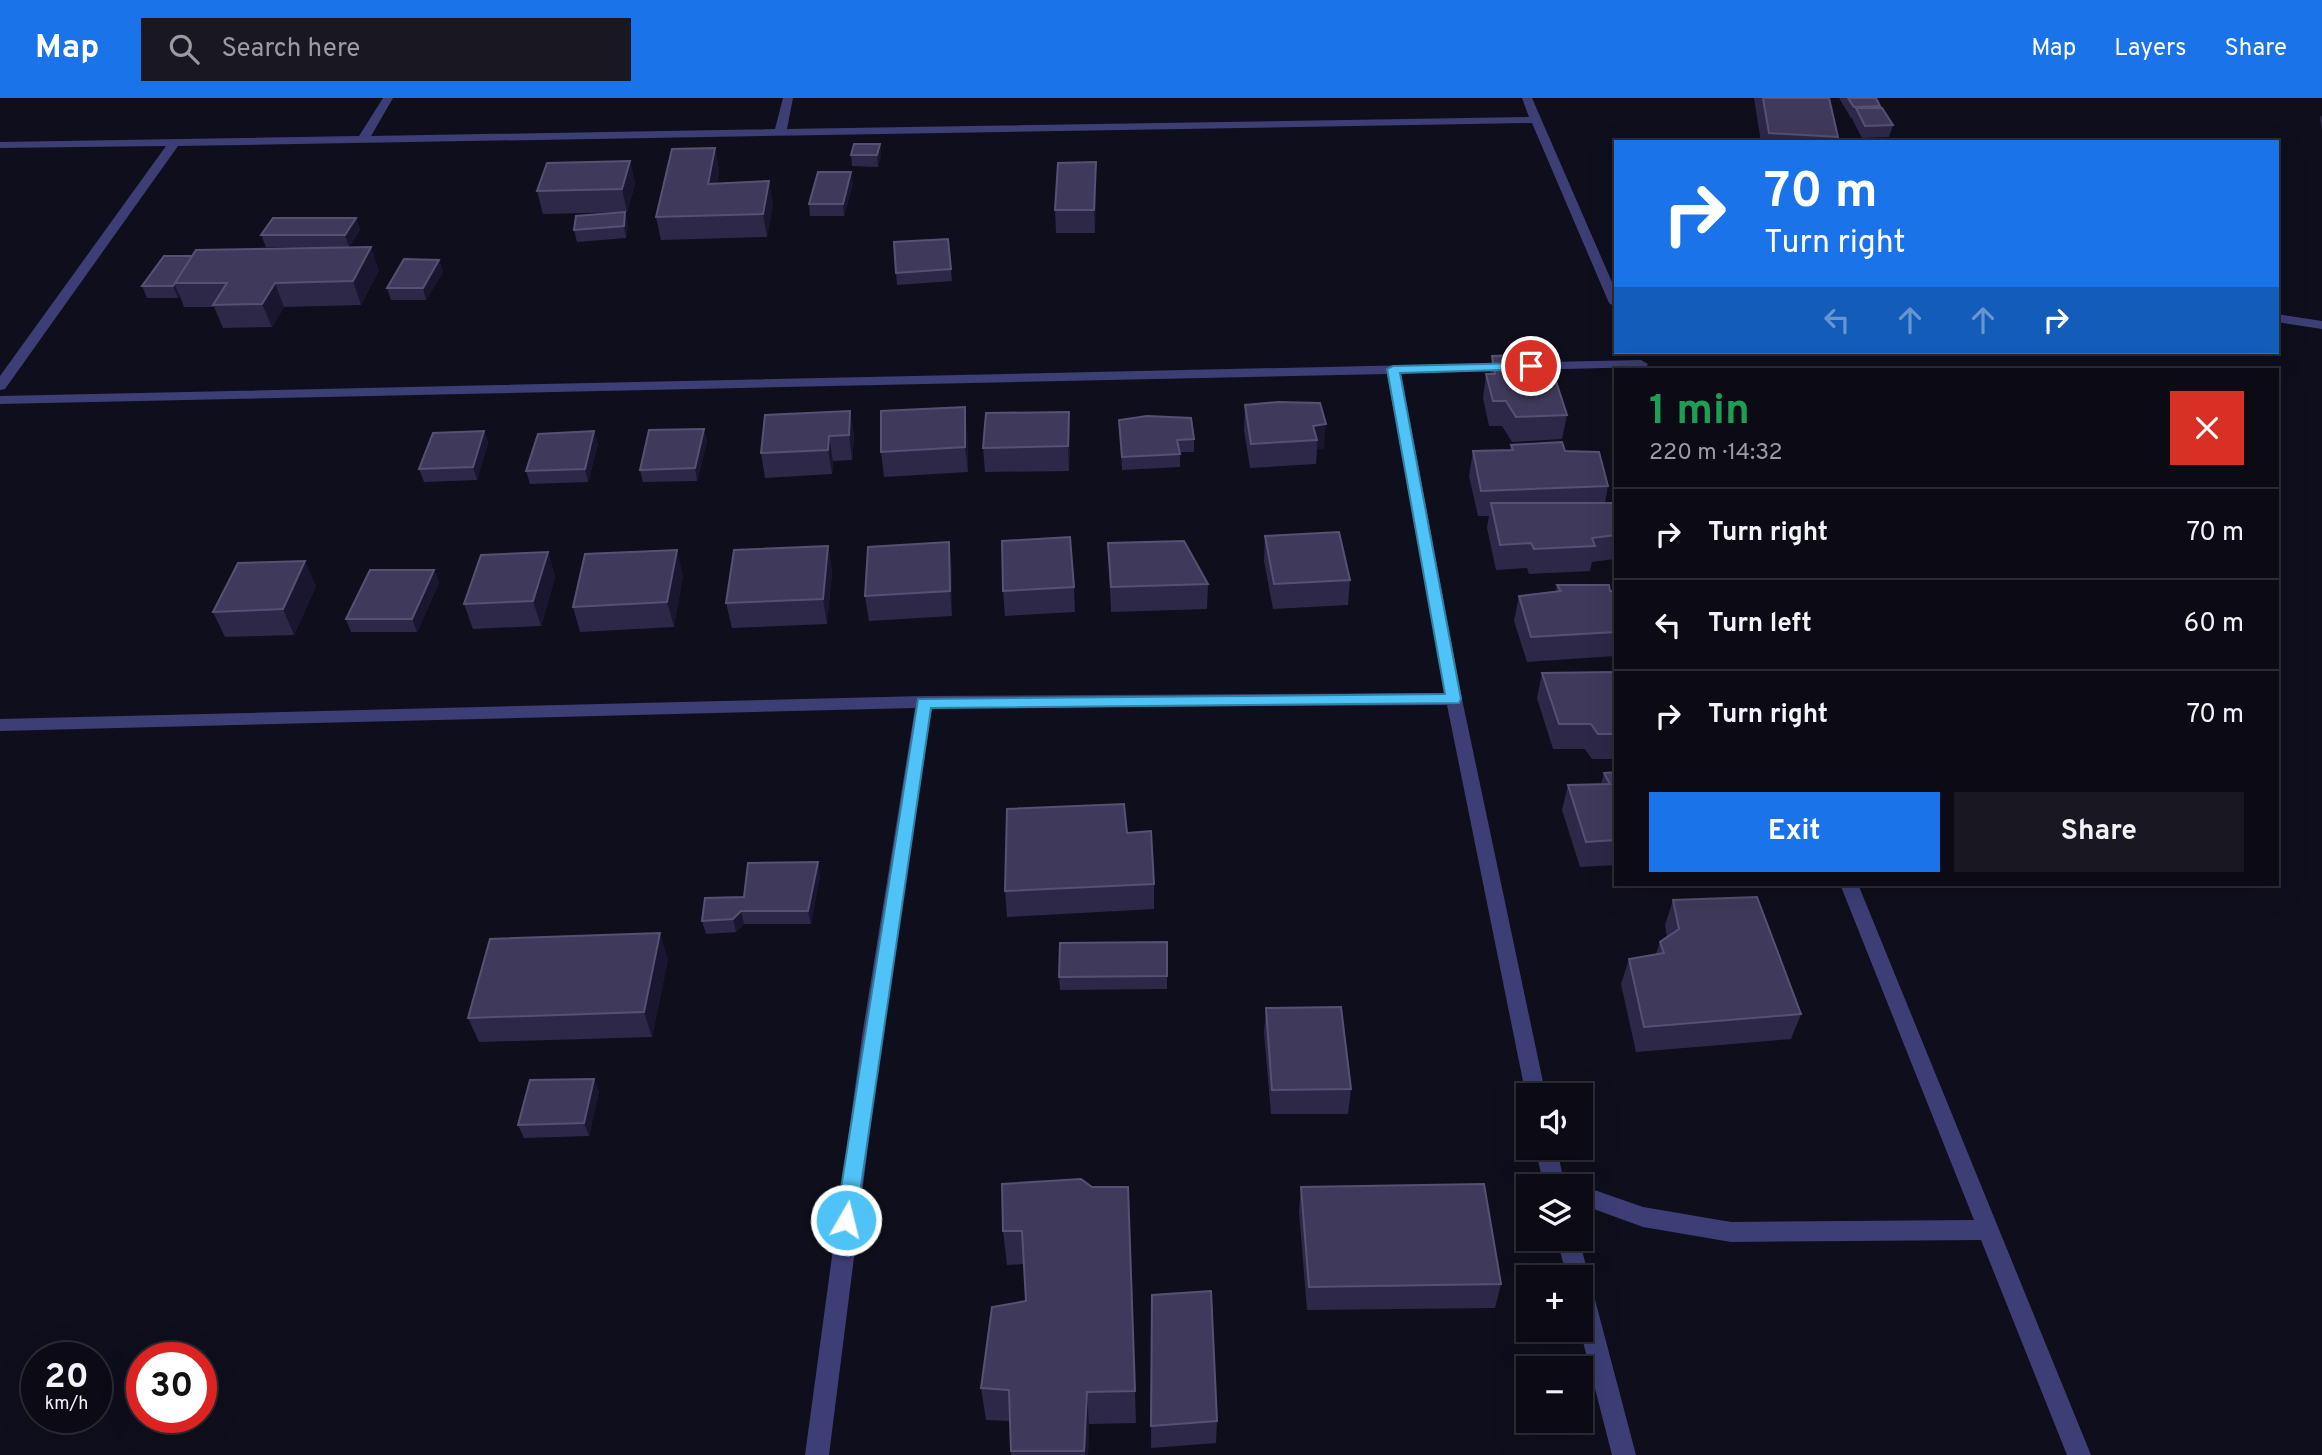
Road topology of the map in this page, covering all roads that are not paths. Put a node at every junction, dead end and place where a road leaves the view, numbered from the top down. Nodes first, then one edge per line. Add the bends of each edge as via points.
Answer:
1 (388, 98) edge
2 (788, 98) edge
3 (1527, 98) edge
4 (1536, 120) junction
5 (780, 133) junction
6 (363, 139) junction
7 (174, 143) junction
8 (0, 145) edge
9 (1614, 301) edge
10 (2279, 318) edge
11 (2322, 326) edge
12 (1640, 362) edge
13 (1393, 369) junction
14 (0, 386) edge
15 (0, 400) edge
16 (1454, 699) junction
17 (924, 702) junction
18 (0, 725) edge
19 (1850, 886) edge
20 (1533, 1083) edge
21 (1593, 1199) edge
22 (1989, 1230) junction
23 (1593, 1336) edge
24 (817, 1455) edge
25 (1624, 1455) edge
26 (2079, 1455) edge

1 - 6 street
2 - 5 street
3 - 4 street
4 - 5 street
4 - 9 street
5 - 6 street
6 - 7 street
7 - 8 street
7 - 14 street
10 - 11 street
12 - 13 street
13 - 15 street
13 - 16 street
16 - 17 street
16 - 20 street
17 - 18 street
17 - 24 street via 872,1036
19 - 22 street
21 - 22 street via 1643,1217 1731,1232
22 - 26 street
23 - 25 street

